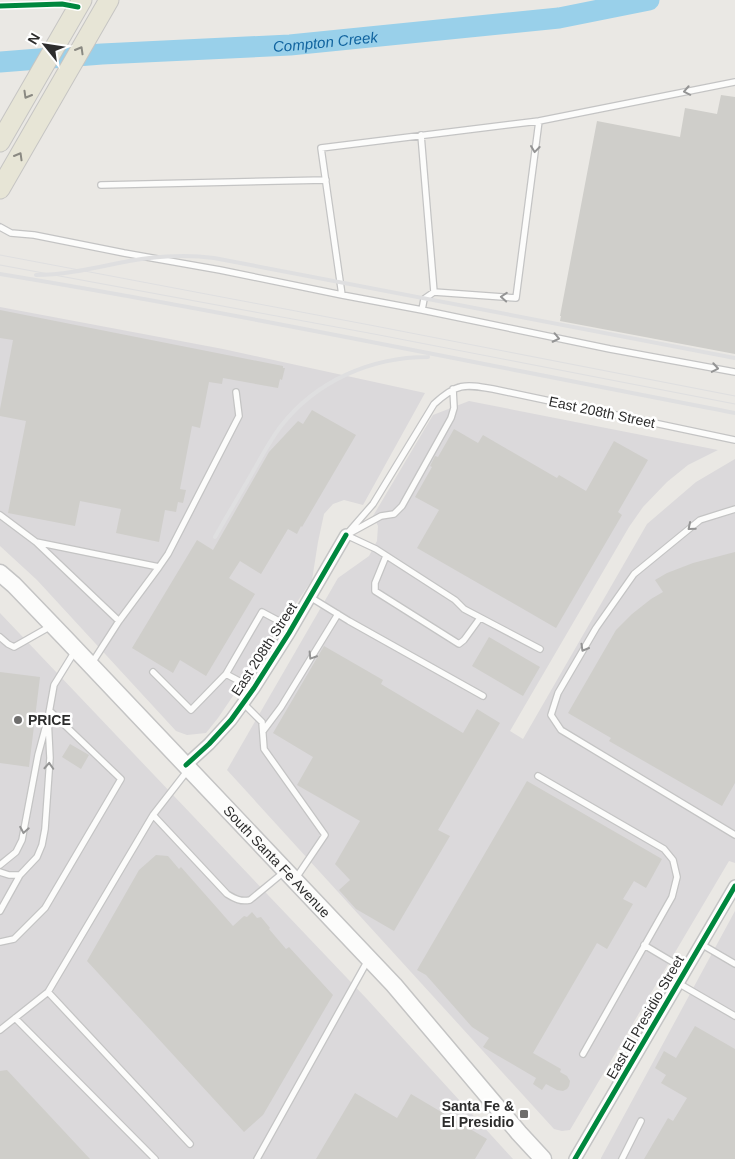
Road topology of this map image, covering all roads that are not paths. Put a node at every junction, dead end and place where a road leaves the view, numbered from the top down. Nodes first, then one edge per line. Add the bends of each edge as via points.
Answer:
1 (80, 4) edge
2 (105, 6) edge
3 (735, 82) edge
4 (539, 121) junction
5 (421, 135) junction
6 (0, 142) edge
7 (326, 180) junction
8 (101, 185) dead end
9 (0, 189) edge
10 (0, 227) edge
11 (434, 292) junction
12 (342, 296) junction
13 (422, 310) junction
14 (735, 372) edge
15 (453, 389) junction
16 (236, 392) dead end
17 (735, 440) edge
18 (735, 509) edge
19 (0, 515) edge
20 (346, 535) junction
21 (36, 542) junction
22 (386, 556) junction
23 (159, 567) junction
24 (0, 573) edge
25 (310, 597) junction
26 (338, 614) junction
27 (480, 618) junction
28 (118, 621) junction
29 (53, 625) junction
30 (292, 628) junction
31 (0, 637) edge
32 (76, 649) junction
33 (540, 649) dead end
34 (91, 665) junction
35 (153, 672) dead end
36 (226, 674) junction
37 (254, 689) junction
38 (483, 696) dead end
39 (243, 703) junction
40 (50, 711) junction
41 (48, 718) junction
42 (262, 731) junction
43 (188, 767) junction
44 (538, 776) dead end
45 (153, 815) junction
46 (735, 835) edge
47 (0, 865) edge
48 (0, 872) edge
49 (20, 875) junction
50 (290, 875) junction
51 (735, 886) edge
52 (0, 911) edge
53 (0, 942) edge
54 (701, 944) junction
55 (644, 945) junction
56 (369, 958) junction
57 (735, 964) edge
58 (686, 970) junction
59 (678, 983) junction
60 (48, 992) junction
61 (735, 1016) edge
62 (15, 1018) junction
63 (0, 1030) edge
64 (583, 1054) dead end
65 (641, 1121) dead end
66 (190, 1144) dead end
67 (155, 1159) edge
68 (257, 1159) edge
69 (542, 1159) edge
70 (575, 1159) edge
71 (622, 1159) edge

1 -> 6 main road
9 -> 2 main road
3 -> 4 lane
4 - 5 lane
4 -> 11 lane via 516,298
5 - 7 lane via 322,148
5 - 11 lane
7 - 8 lane
7 - 12 lane
10 - 12 lane via 11,232
11 - 13 lane via 424,299
12 - 13 lane
13 -> 14 lane
15 - 17 lane, East 208th Street via 473,385
15 - 20 lane, East 208th Street via 434,404 373,504
15 - 20 lane via 451,418 402,506 394,514 381,516
16 - 23 lane via 239,416
18 -> 46 lane via 700,520 634,574 596,628 558,693 551,715 561,730
19 - 21 lane
20 - 22 lane
20 - 25 street, East 208th Street
21 - 23 lane
21 - 28 lane
22 - 27 lane
22 - 27 lane via 375,582 375,591 458,644
23 - 28 lane
24 - 29 main road, South Santa Fe Avenue
25 - 26 lane
25 - 30 street, East 208th Street
26 - 38 lane
26 -> 42 lane via 281,707
27 - 33 lane
28 - 34 lane
29 - 31 lane via 14,647
29 - 32 main road, South Santa Fe Avenue
30 - 36 lane via 262,612
30 - 37 street, East 208th Street
32 - 34 main road, South Santa Fe Avenue
32 - 40 lane via 54,685
34 - 43 main road, South Santa Fe Avenue
35 - 36 lane via 191,710
36 - 37 lane
37 - 39 street, East 208th Street
39 - 42 lane via 262,722
39 - 43 street, East 208th Street
40 - 41 lane
40 - 53 lane via 121,779 45,908 14,939
41 -> 47 lane via 22,840 16,852
49 -> 41 lane via 37,857 45,829 50,758
42 - 50 lane via 264,749 325,835
43 - 45 lane
43 - 50 main road, South Santa Fe Avenue
44 - 55 lane via 664,850 673,860 677,877 672,897
45 - 50 lane via 227,894 238,900 250,900
45 - 60 lane
48 - 49 lane
49 - 52 lane
50 - 56 main road, South Santa Fe Avenue
51 - 54 street, East El Presidio Street
54 - 57 lane
54 - 58 street, East El Presidio Street
55 - 58 lane
55 - 64 lane
56 - 68 lane
56 - 69 main road, South Santa Fe Avenue
58 - 59 street, East El Presidio Street
59 - 61 lane
59 - 70 street, East El Presidio Street
60 - 62 lane
60 - 66 lane
62 - 63 lane
62 - 67 lane
65 - 71 lane

